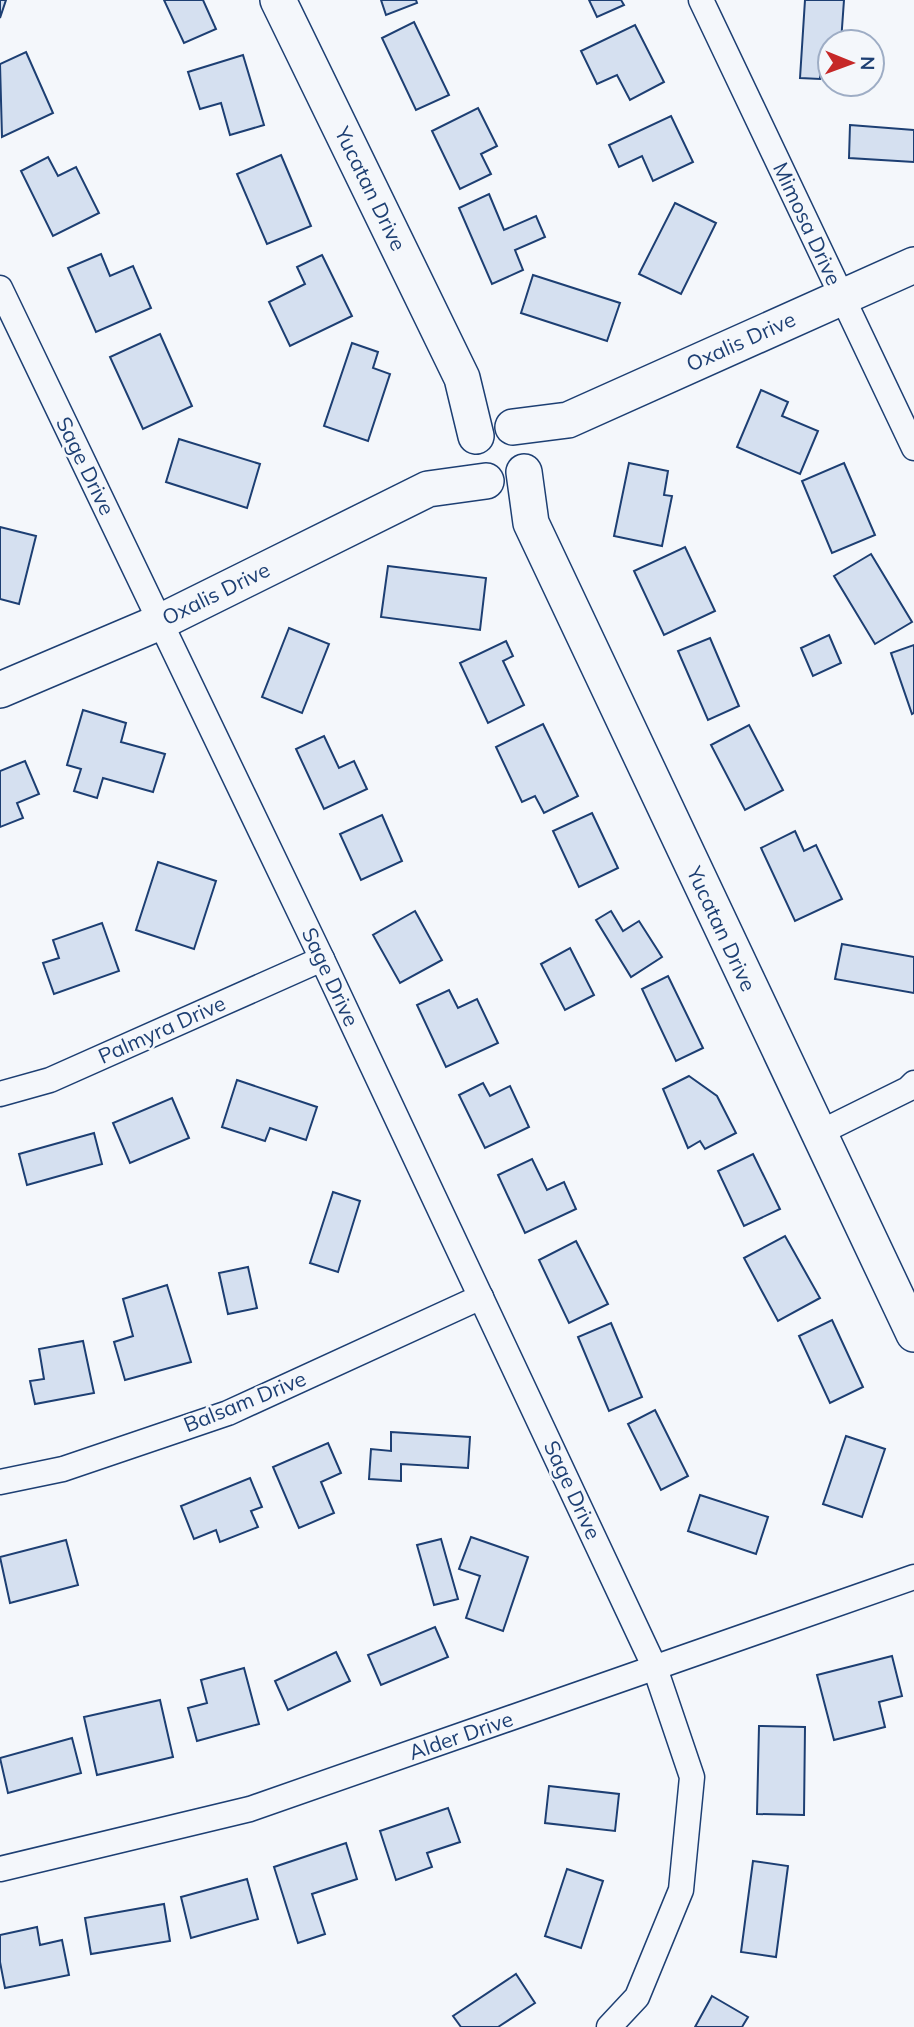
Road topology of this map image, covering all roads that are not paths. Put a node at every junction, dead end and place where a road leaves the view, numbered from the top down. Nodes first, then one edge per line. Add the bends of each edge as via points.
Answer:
1 (278, 0) edge
2 (701, 0) edge
3 (914, 265) edge
4 (0, 288) edge
5 (842, 297) junction
6 (914, 448) edge
7 (500, 453) junction
8 (160, 622) junction
9 (0, 690) edge
10 (321, 959) junction
11 (914, 1083) edge
12 (0, 1094) edge
13 (817, 1134) junction
14 (481, 1297) junction
15 (914, 1334) edge
16 (0, 1482) edge
17 (914, 1577) edge
18 (655, 1668) junction
19 (0, 1869) edge
20 (609, 2027) edge

1 - 7 street, Yucatan Drive
2 - 5 street, Mimosa Drive
3 - 5 street, Oxalis Drive
4 - 8 street, Sage Drive
5 - 6 street, Mimosa Drive
5 - 7 street, Oxalis Drive
7 - 8 street, Oxalis Drive
7 - 13 street, Yucatan Drive
8 - 9 street, Oxalis Drive
8 - 10 street, Sage Drive
10 - 12 street, Palmyra Drive via 50,1080
10 - 14 street, Sage Drive
11 - 13 street
13 - 15 street, Yucatan Drive
14 - 16 street, Balsam Drive via 228,1413 63,1469
14 - 18 street, Sage Drive
17 - 18 street, Alder Drive
18 - 19 street, Alder Drive via 250,1809
18 - 20 street, Sage Drive via 692,1777 681,1890 637,1997

